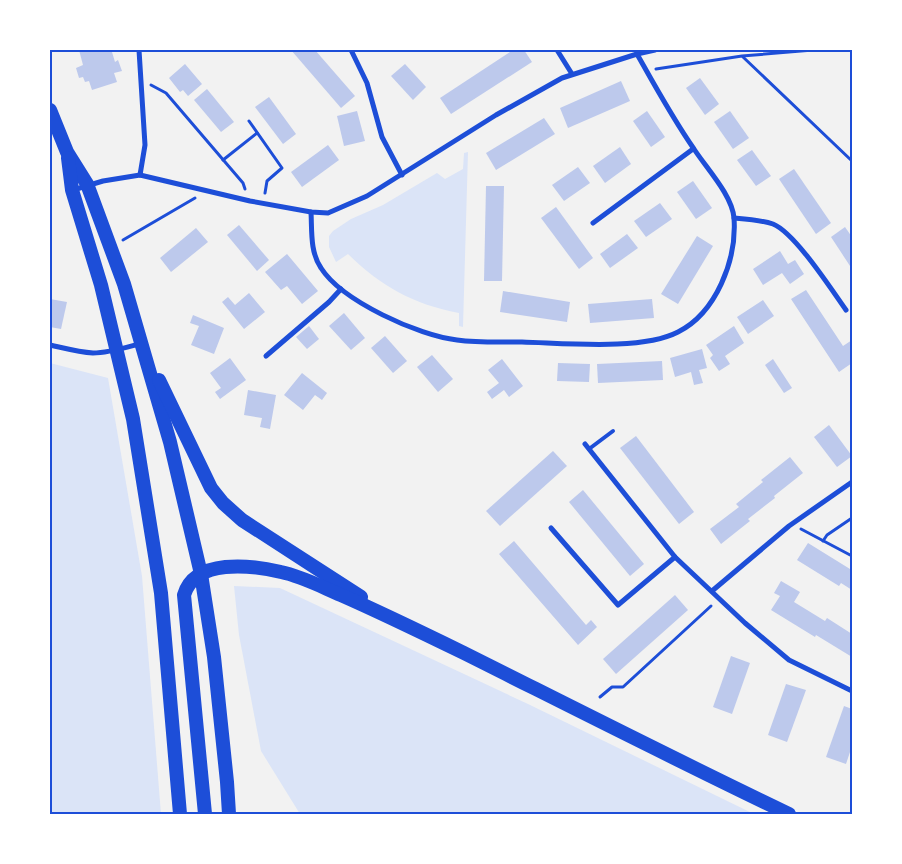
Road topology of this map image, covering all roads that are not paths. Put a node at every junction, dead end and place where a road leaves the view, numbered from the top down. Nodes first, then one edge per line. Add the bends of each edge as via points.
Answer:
1 (138, 50) edge
2 (351, 50) edge
3 (557, 50) edge
4 (655, 50) edge
5 (637, 54) junction
6 (572, 74) junction
7 (50, 110) edge
8 (693, 149) junction
9 (67, 152) junction
10 (140, 175) junction
11 (402, 175) junction
12 (87, 184) junction
13 (72, 190) junction
14 (311, 212) junction
15 (734, 218) junction
16 (593, 223) dead end
17 (341, 289) junction
18 (846, 310) dead end
19 (142, 343) junction
20 (50, 345) edge
21 (118, 349) junction
22 (266, 356) dead end
23 (613, 431) dead end
24 (585, 444) dead end
25 (589, 449) junction
26 (852, 482) edge
27 (551, 528) dead end
28 (675, 557) junction
29 (201, 574) junction
30 (712, 591) junction
31 (395, 619) junction
32 (852, 691) edge
33 (180, 814) edge
34 (205, 814) edge
35 (229, 814) edge
36 (789, 814) edge

1 - 10 street via 145,145
2 - 11 street via 367,83 382,137
3 - 6 street
4 - 5 street
5 - 6 street
5 - 8 street
6 - 11 street via 496,115
7 - 9 highway
8 - 15 street via 723,190
8 - 16 street
9 - 12 highway
9 - 13 highway
10 - 12 street
10 - 14 street
11 - 14 street via 360,200 328,213
12 - 13 street
12 - 19 highway
13 - 21 highway
14 - 17 street via 313,249 320,268
15 - 17 street via 732,248 723,283 712,302 680,332 661,339 592,344 456,340 417,330
15 - 18 street via 773,224 791,238
17 - 22 street
19 - 21 street
19 - 29 highway via 170,442
19 - 31 highway via 211,488 223,503 242,520
20 - 21 street via 93,353
21 - 33 highway via 133,419 160,593
23 - 25 lane
24 - 25 street
25 - 28 street
26 - 30 street via 792,524
27 - 28 street via 618,605
28 - 30 street
29 - 31 highway via 223,567 282,572
29 - 34 highway via 192,580 184,595
29 - 35 highway via 214,657
30 - 32 street via 789,660
31 - 36 highway

